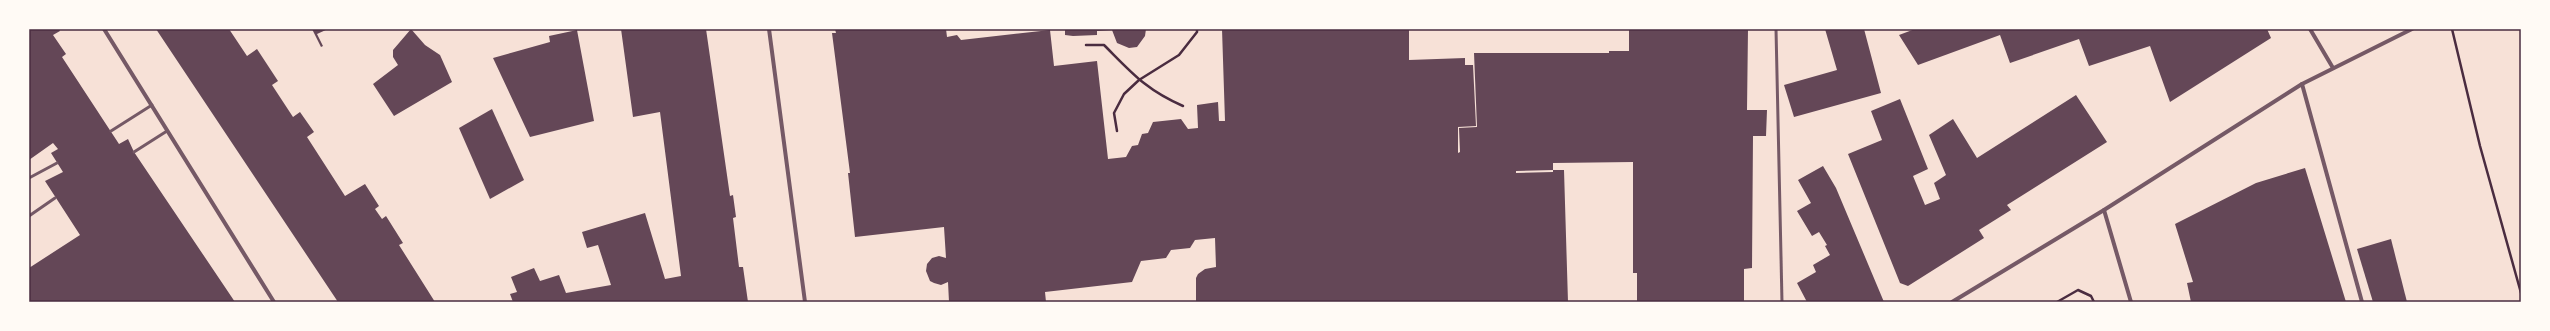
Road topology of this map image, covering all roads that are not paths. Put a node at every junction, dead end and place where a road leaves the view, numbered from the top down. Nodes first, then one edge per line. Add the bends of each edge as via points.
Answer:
1 (104, 29) edge
2 (768, 29) edge
3 (1776, 29) edge
4 (2310, 29) edge
5 (2412, 29) edge
6 (2333, 68) junction
7 (2302, 84) junction
8 (152, 105) junction
9 (111, 131) dead end
10 (167, 131) junction
11 (134, 152) dead end
12 (57, 163) dead end
13 (29, 178) edge
14 (54, 198) dead end
15 (2104, 210) junction
16 (29, 215) edge
17 (274, 302) edge
18 (805, 302) edge
19 (1782, 302) edge
20 (1952, 302) edge
21 (2131, 302) edge
22 (2362, 302) edge

1 - 8 street
2 - 18 street
3 - 19 lane
4 - 6 street
5 - 6 street
6 - 7 street
7 - 15 street
7 - 22 street
8 - 9 lane
8 - 10 street
10 - 11 lane
10 - 17 street
12 - 13 lane
14 - 16 lane
15 - 20 street
15 - 21 street

